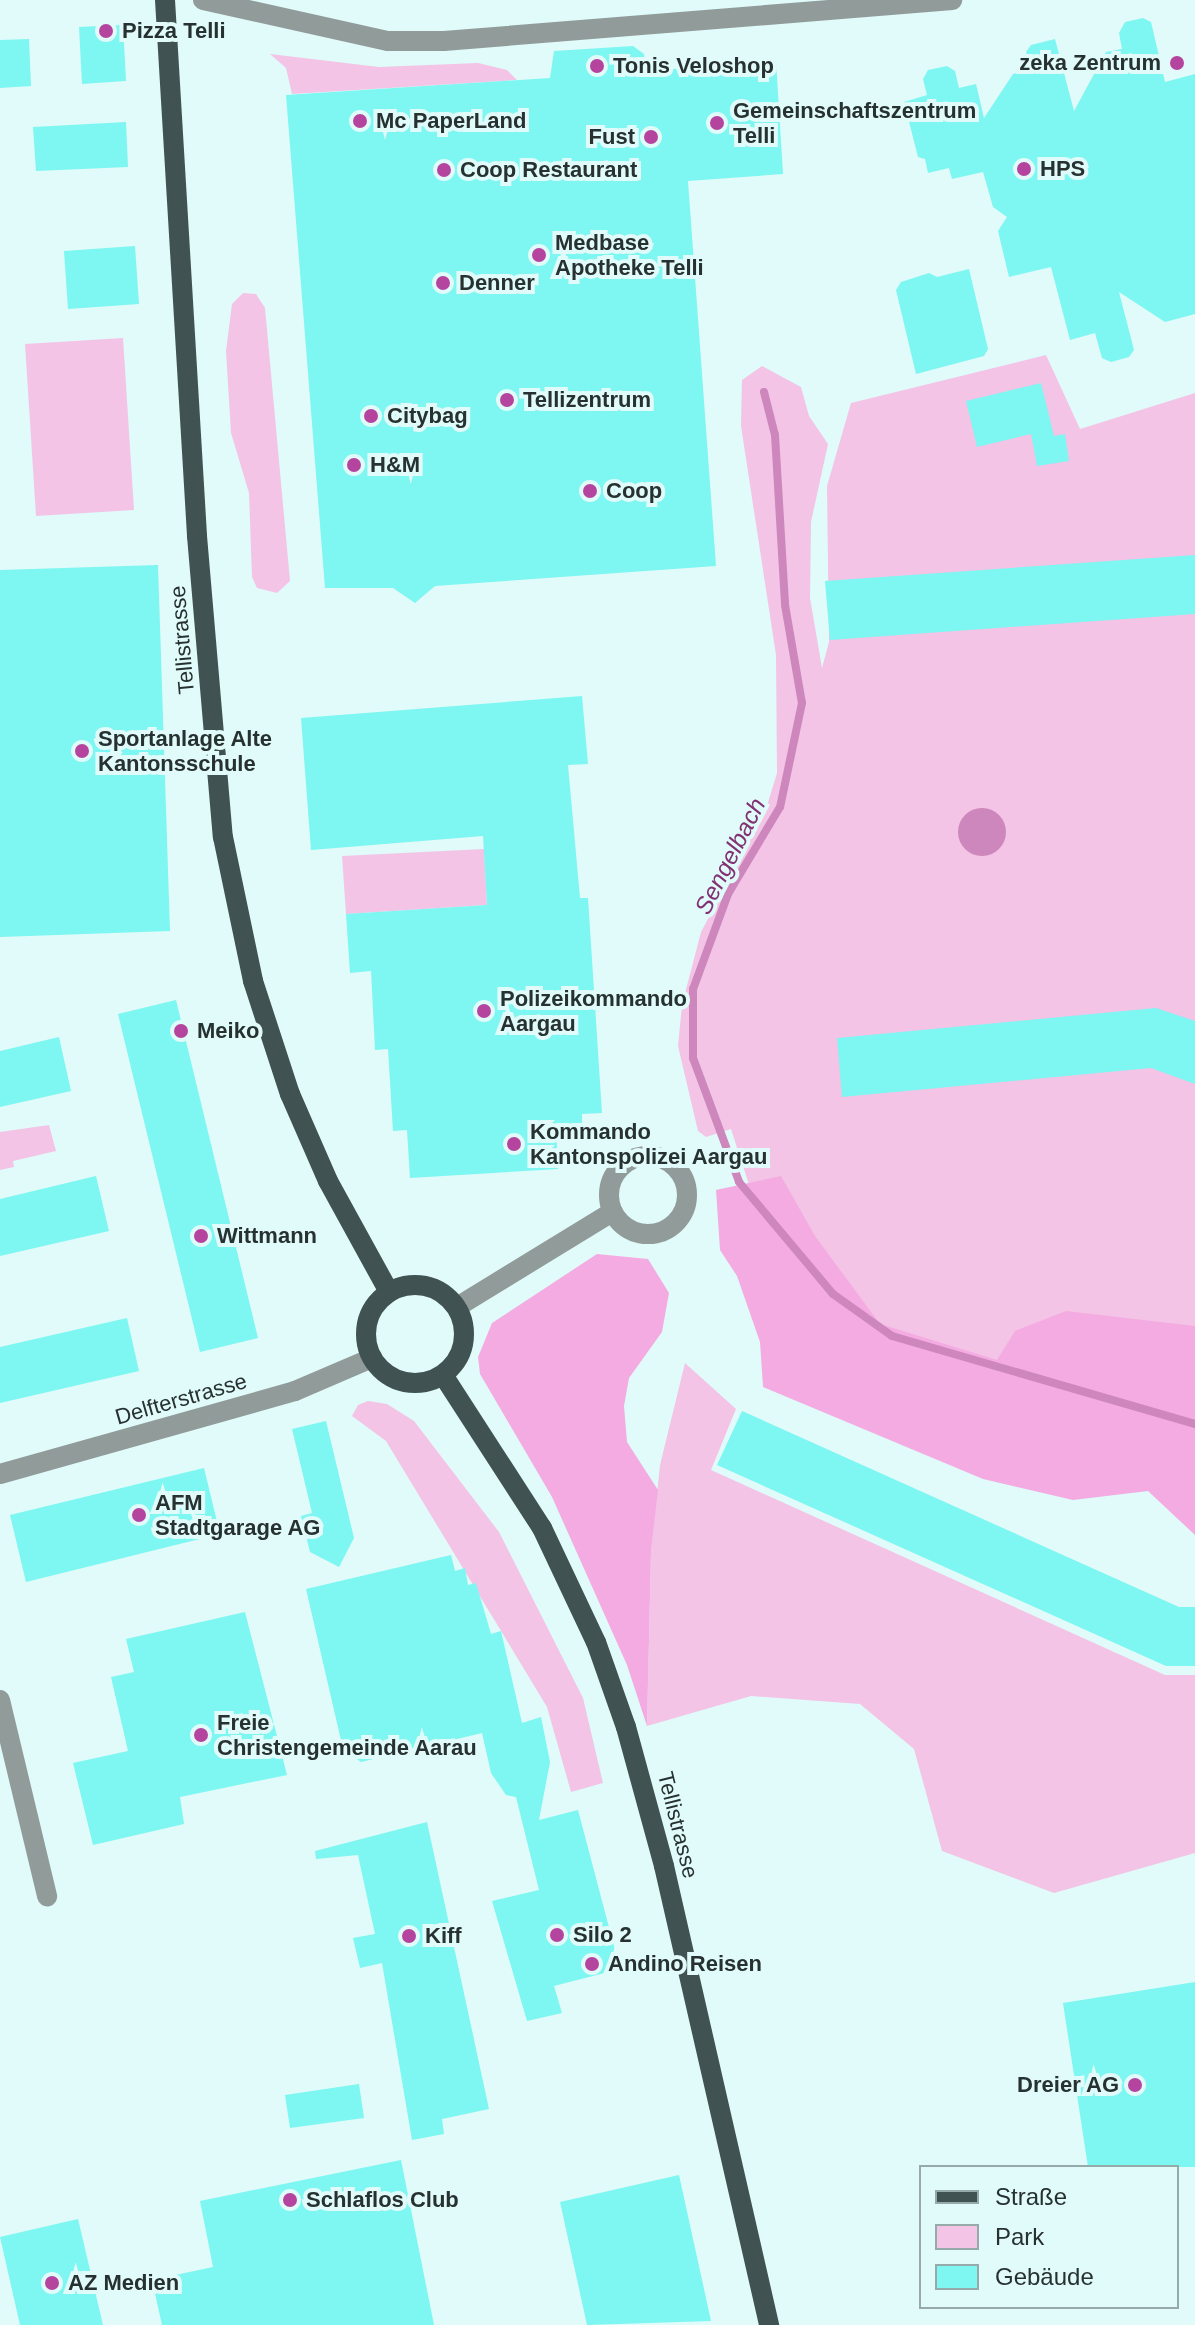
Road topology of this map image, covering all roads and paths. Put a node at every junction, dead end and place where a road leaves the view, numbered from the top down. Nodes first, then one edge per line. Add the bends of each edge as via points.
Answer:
1 (165, 0) edge
2 (203, 0) edge
3 (952, 0) edge
4 (612, 1212) dead end
5 (389, 1292) junction
6 (457, 1307) junction
7 (372, 1358) junction
8 (443, 1375) junction
9 (0, 1474) edge
10 (0, 1700) edge
11 (47, 1896) dead end
12 (769, 2325) edge

1 - 5 main road, Tellistrasse via 197,536 223,837 253,981 290,1094 328,1181
2 - 3 street via 388,41 444,41
4 - 6 street
5 - 6 main road via 426,1286
5 - 7 main road via 374,1307 367,1326
6 - 8 main road via 464,1344
7 - 8 main road via 388,1375 409,1383
7 - 9 street, Delfterstrasse via 295,1391
8 - 12 main road, Tellistrasse via 542,1528 596,1642 626,1727 664,1866
10 - 11 street

